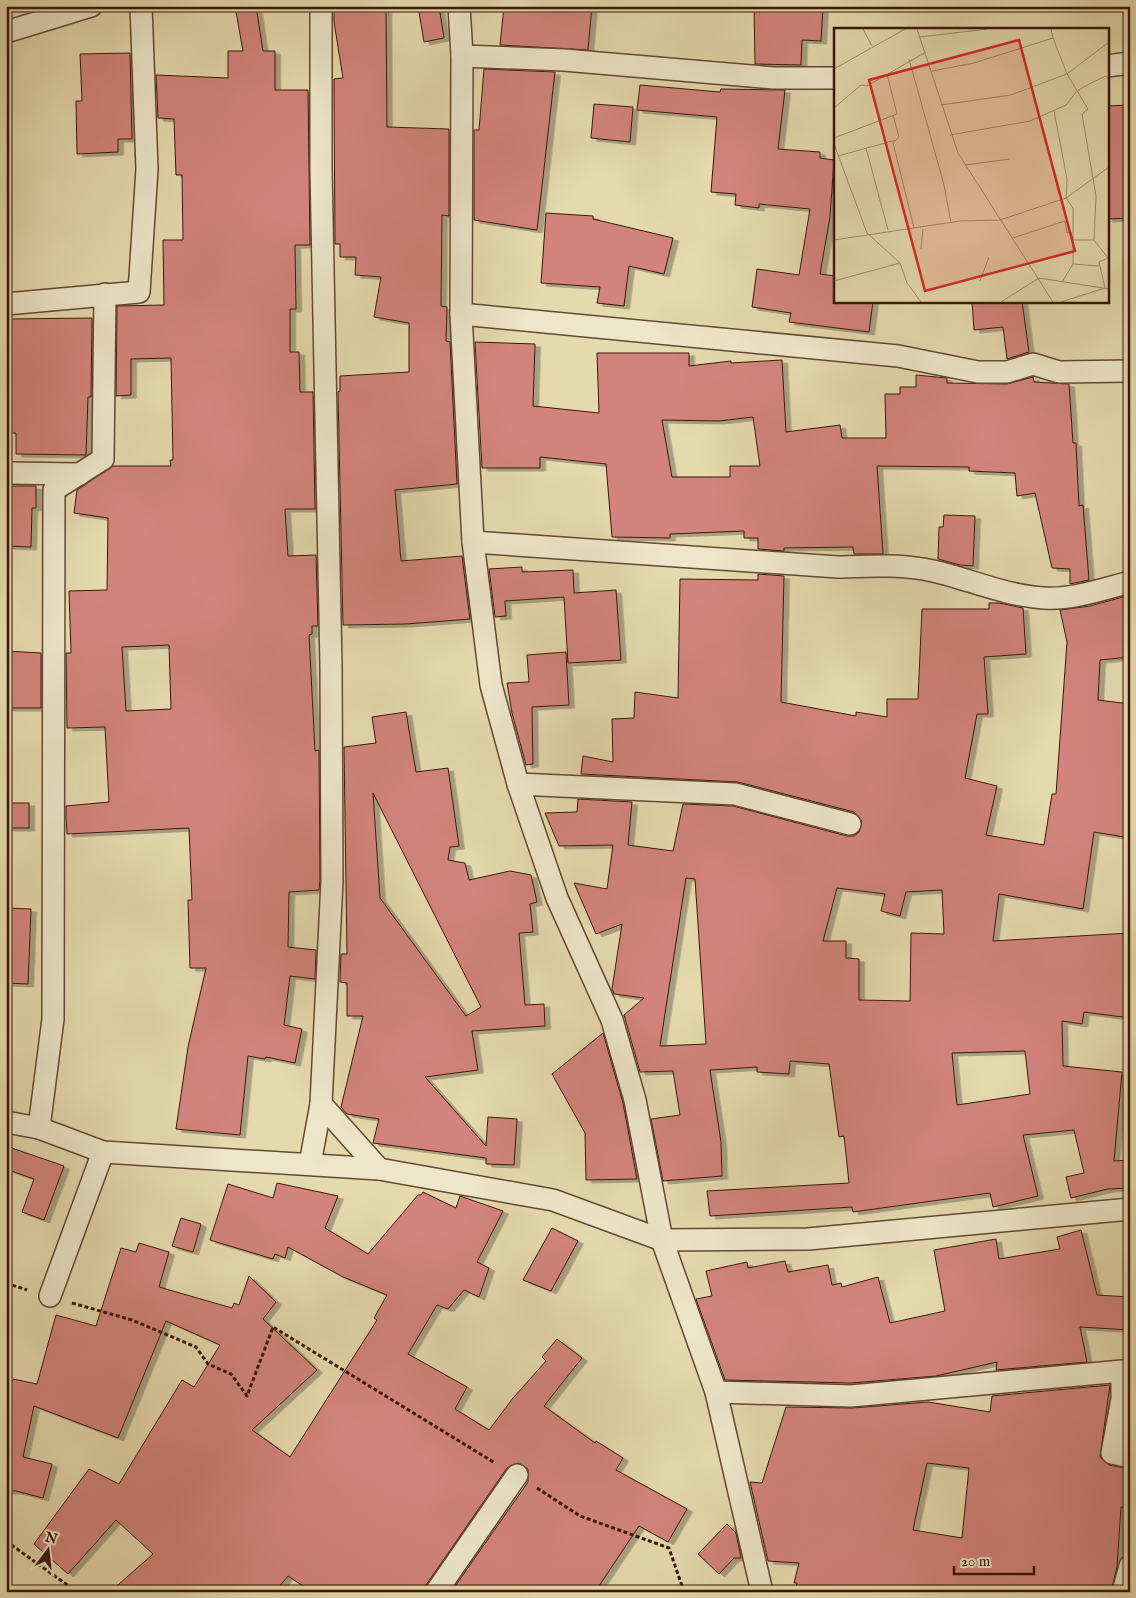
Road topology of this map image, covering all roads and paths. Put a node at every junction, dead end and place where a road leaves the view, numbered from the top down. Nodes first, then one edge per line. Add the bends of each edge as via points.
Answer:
1 (91, 6) edge
2 (141, 6) edge
3 (321, 6) edge
4 (459, 6) edge
5 (6, 32) edge
6 (462, 56) junction
7 (1130, 63) edge
8 (1108, 66) edge
9 (834, 78) edge
10 (105, 294) junction
11 (6, 304) edge
12 (461, 314) junction
13 (1130, 371) edge
14 (6, 473) edge
15 (80, 474) junction
16 (473, 542) junction
17 (1130, 582) edge
18 (518, 784) junction
19 (850, 824) dead end
20 (320, 1104) junction
21 (6, 1122) edge
22 (39, 1128) junction
23 (103, 1152) junction
24 (310, 1164) junction
25 (378, 1169) junction
26 (1130, 1209) edge
27 (662, 1240) junction
28 (6, 1283) edge
29 (50, 1296) junction
30 (1126, 1370) edge
31 (716, 1392) junction
32 (1130, 1457) edge
33 (517, 1475) junction
34 (6, 1541) edge
35 (1130, 1566) edge
36 (77, 1592) edge
37 (436, 1592) edge
38 (684, 1592) edge
39 (762, 1592) edge
40 (1123, 1592) edge

1 - 5 street
2 - 10 street via 147,169 139,292
3 - 20 street via 332,881
4 - 6 street
6 - 9 street via 564,60 774,78
6 - 12 street
7 - 8 street
10 - 11 street
10 - 15 street via 103,459
12 - 13 street via 898,356 978,372 1007,372 1033,364 1059,372
12 - 16 street
14 - 15 street
15 - 22 street via 54,490 53,1019
16 - 17 street via 838,567 888,565 931,570 1044,598 1063,598
16 - 18 street via 491,685
18 - 19 street via 735,794
18 - 27 street via 557,898 612,1020 635,1100
20 - 24 street
20 - 25 street
21 - 22 street
22 - 23 street
23 - 24 street
23 - 29 street
24 - 25 street
25 - 27 street via 553,1200
26 - 27 street via 808,1239
27 - 31 street
28 - 29 path
29 - 33 path via 132,1320 196,1347 208,1364 231,1374 247,1396 273,1327
30 - 31 street via 851,1396
30 - 32 street via 1112,1453
31 - 39 street
33 - 37 street
33 - 38 path via 580,1516 669,1548
34 - 36 path
35 - 40 street

